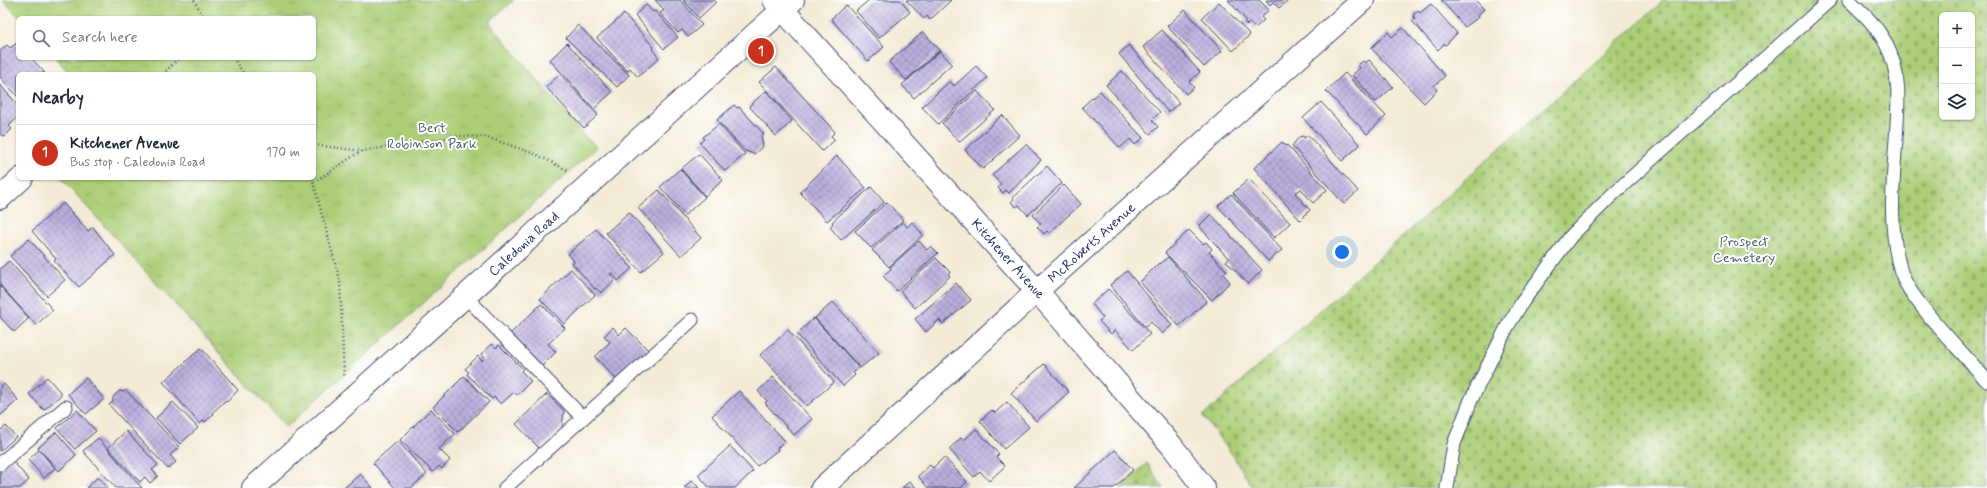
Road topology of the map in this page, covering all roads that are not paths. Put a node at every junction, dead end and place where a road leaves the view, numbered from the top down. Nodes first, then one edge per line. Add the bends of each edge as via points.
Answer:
1 (1363, 0) edge
2 (1830, 0) edge
3 (1849, 0) edge
4 (783, 3) edge
5 (20, 180) edge
6 (0, 198) edge
7 (1037, 291) junction
8 (466, 297) junction
9 (692, 320) dead end
10 (1987, 380) edge
11 (66, 407) dead end
12 (584, 418) junction
13 (0, 464) edge
14 (254, 488) edge
15 (504, 488) edge
16 (822, 488) edge
17 (1204, 488) edge
18 (1447, 488) edge

1 - 7 street, McRoberts Avenue
2 - 18 lane via 1619,188 1572,236 1523,301 1507,327 1471,400 1454,444
3 - 10 lane via 1878,30 1894,62 1898,84 1893,208 1901,271 1911,293 1942,333
4 - 7 street, Kitchener Avenue
4 - 8 street, Caledonia Road
5 - 6 street
7 - 16 street, McRoberts Avenue
7 - 17 street, Kitchener Avenue via 1172,446
8 - 12 lane
8 - 14 street, Caledonia Road
9 - 12 lane
11 - 13 lane
12 - 15 lane

